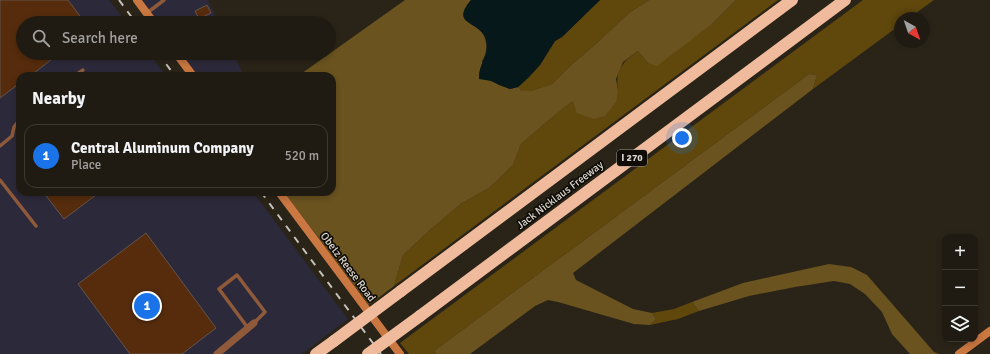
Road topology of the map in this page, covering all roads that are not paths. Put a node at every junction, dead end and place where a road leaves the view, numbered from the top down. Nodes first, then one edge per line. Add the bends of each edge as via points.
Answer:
1 (136, 0) edge
2 (164, 0) edge
3 (792, 0) edge
4 (845, 0) edge
5 (146, 13) junction
6 (148, 16) edge
7 (181, 60) edge
8 (83, 70) dead end
9 (80, 72) edge
10 (190, 72) edge
11 (16, 124) edge
12 (0, 146) edge
13 (0, 180) edge
14 (282, 196) edge
15 (36, 226) dead end
16 (251, 325) junction
17 (990, 331) edge
18 (218, 354) edge
19 (316, 354) edge
20 (368, 354) edge
21 (400, 354) edge
22 (959, 354) edge

1 - 5 street
2 - 5 lane
3 - 19 highway, Jack Nicklaus Freeway / I 270, bridge
4 - 20 highway, Jack Nicklaus Freeway / I 270, bridge
5 - 6 street
7 - 10 street
8 - 9 lane
11 - 12 lane via 12,136
13 - 15 lane
14 - 21 street, Obetz Reese Road
16 - 16 lane via 265,312 237,275 219,289
16 - 18 street
17 - 22 street

